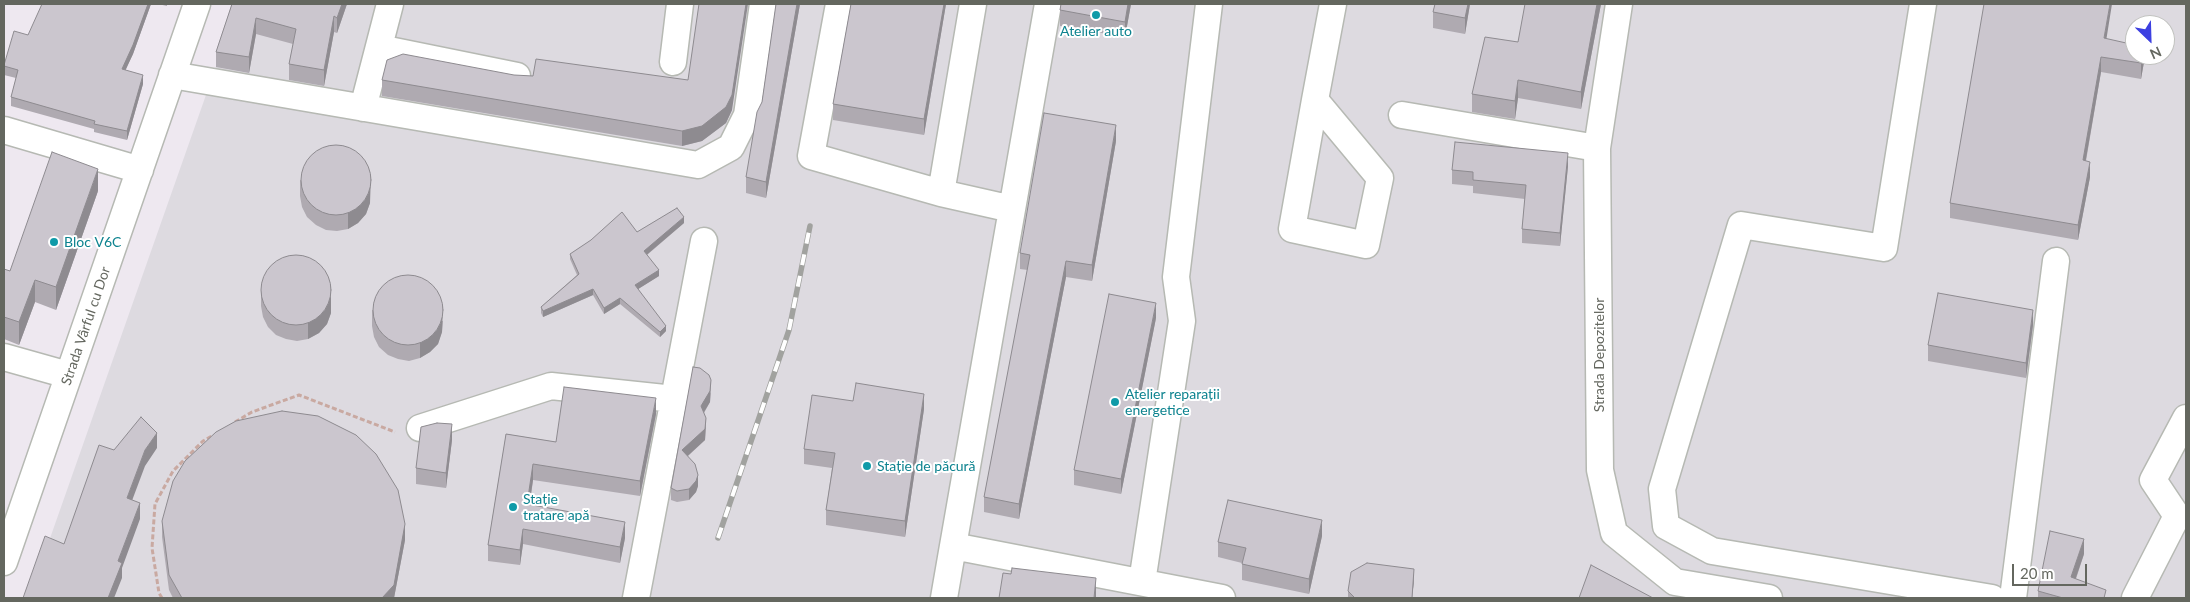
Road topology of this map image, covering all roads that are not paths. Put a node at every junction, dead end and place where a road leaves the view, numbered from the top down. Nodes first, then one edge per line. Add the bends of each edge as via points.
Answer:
1 (197, 4) edge
2 (390, 4) edge
3 (680, 4) edge
4 (763, 4) edge
5 (839, 4) edge
6 (973, 4) edge
7 (1048, 4) edge
8 (1209, 4) edge
9 (1333, 4) edge
10 (1619, 4) edge
11 (1923, 4) edge
12 (379, 48) junction
13 (673, 62) dead end
14 (172, 75) junction
15 (517, 76) edge
16 (1315, 100) junction
17 (363, 108) junction
18 (1402, 115) dead end
19 (4, 130) edge
20 (1597, 148) junction
21 (140, 170) junction
22 (941, 193) junction
23 (1012, 209) junction
24 (704, 241) dead end
25 (2056, 261) dead end
26 (4, 357) edge
27 (68, 375) junction
28 (674, 399) junction
29 (2186, 418) edge
30 (420, 428) edge
31 (953, 546) junction
32 (4, 562) edge
33 (1142, 582) junction
34 (636, 598) edge
35 (944, 598) edge
36 (1222, 598) edge
37 (1769, 598) edge
38 (1992, 598) edge
39 (2013, 598) edge
40 (2135, 598) edge

1 - 14 street, Strada Vârful cu Dor
2 - 12 street
3 - 13 street
4 - 17 street via 747,115 731,147 698,165
5 - 22 street via 811,156
6 - 22 street
7 - 23 street
8 - 33 street via 1176,277 1182,321
9 - 16 street
10 - 20 street, Strada Depozitelor
11 - 38 street via 1884,248 1741,225 1662,489 1666,526 1712,552
12 - 15 street
12 - 17 street
14 - 17 street
14 - 21 street, Strada Vârful cu Dor
16 - 16 street via 1380,178 1366,245 1292,229
18 - 20 street
19 - 21 street
20 - 37 street, Strada Depozitelor via 1600,470 1614,533 1675,582
21 - 27 street, Strada Vârful cu Dor
22 - 23 street
23 - 31 street
24 - 28 street
25 - 39 street
26 - 27 street
27 - 32 street, Strada Vârful cu Dor
28 - 30 street via 551,386
28 - 34 street
29 - 40 street via 2152,480 2177,516
31 - 33 street
31 - 35 street
33 - 36 street

